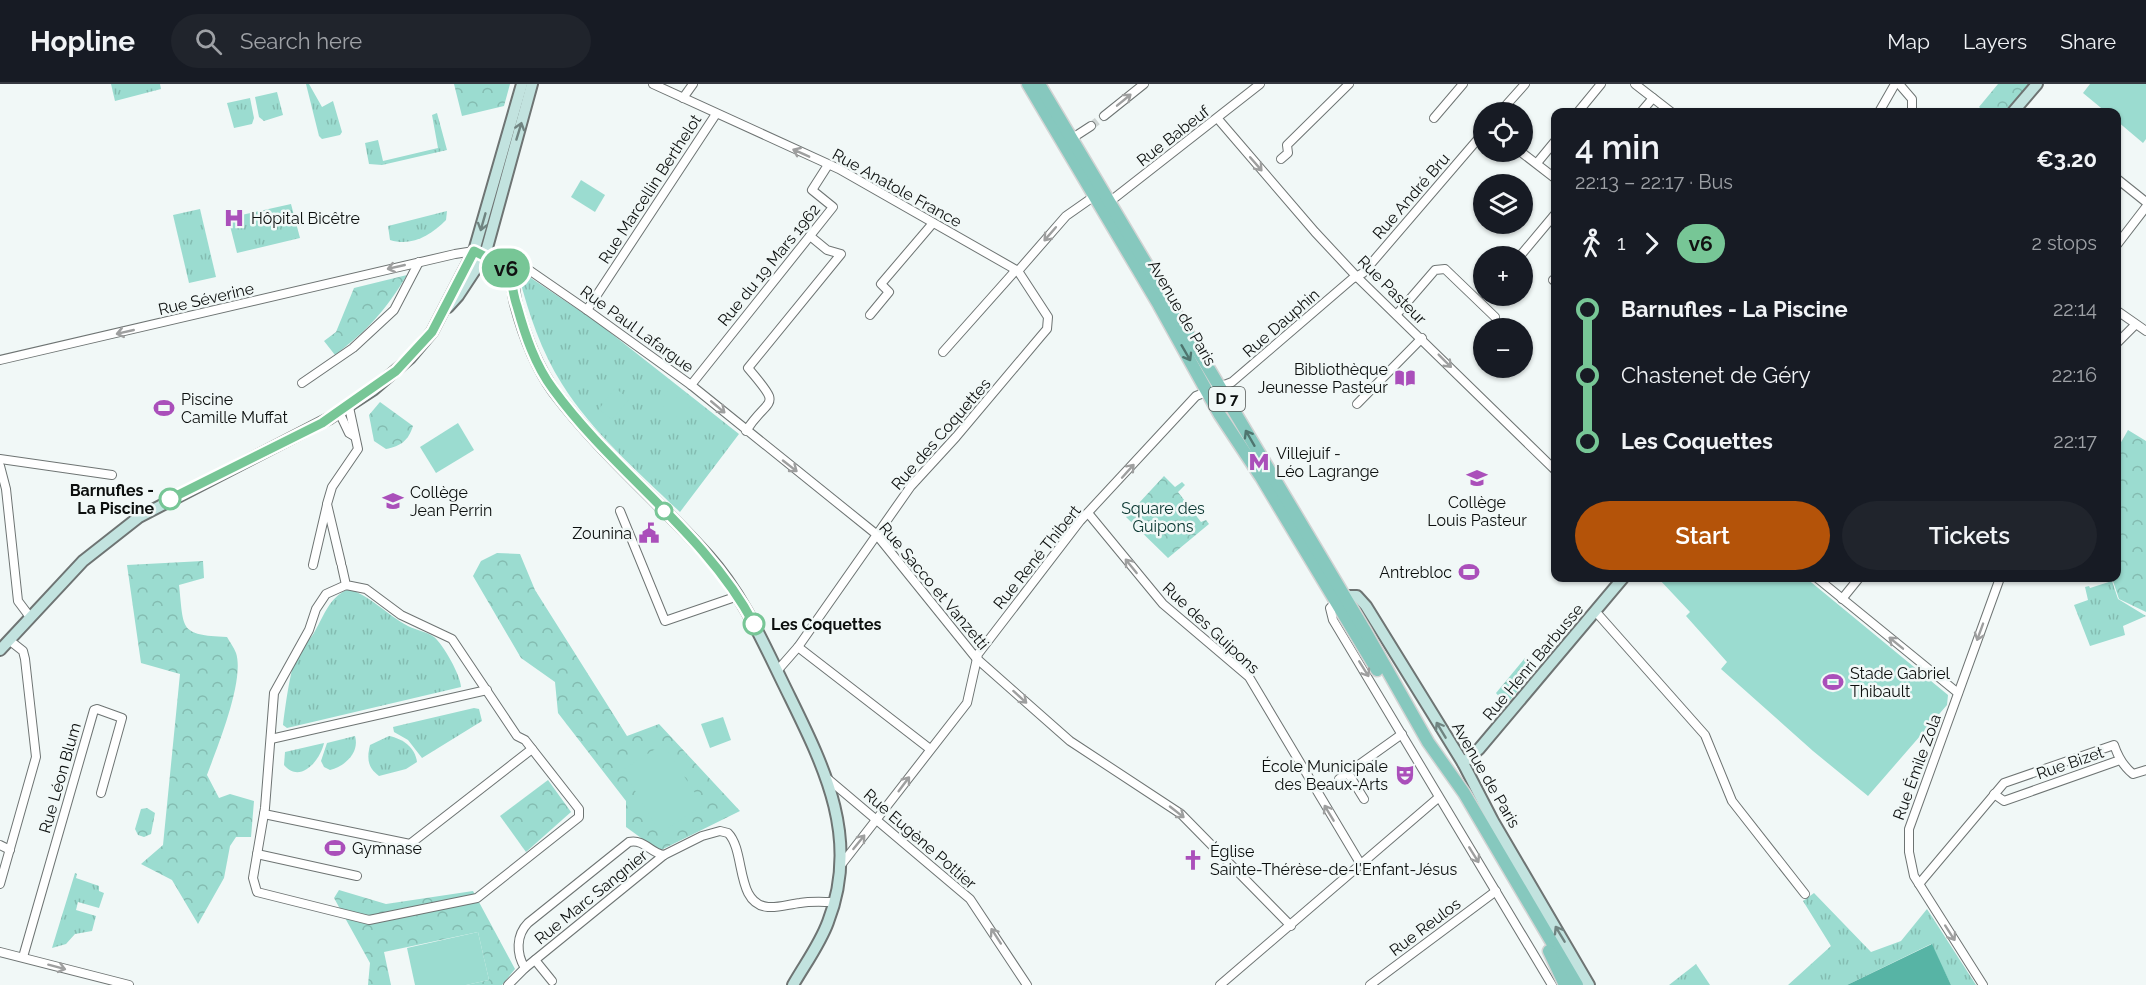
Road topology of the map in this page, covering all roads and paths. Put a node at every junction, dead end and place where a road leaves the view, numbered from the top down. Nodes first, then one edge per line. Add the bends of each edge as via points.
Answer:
1 (522, 84) edge
2 (532, 84) edge
3 (653, 84) edge
4 (693, 84) edge
5 (1028, 84) edge
6 (1039, 84) edge
7 (1144, 84) edge
8 (1260, 84) edge
9 (1349, 84) edge
10 (1464, 84) edge
11 (1525, 84) edge
12 (1601, 84) edge
13 (1635, 84) edge
14 (1897, 84) edge
15 (2037, 84) edge
16 (683, 98) junction
17 (1653, 98) junction
18 (1509, 102) edge
19 (1581, 108) edge
20 (1644, 108) edge
21 (1666, 108) edge
22 (1882, 108) edge
23 (1912, 108) edge
24 (2016, 108) edge
25 (716, 114) junction
26 (1104, 116) tunnel mouth
27 (1434, 118) dead end
28 (1218, 119) junction
29 (1091, 126) tunnel mouth
30 (1071, 139) junction
31 (1473, 145) edge
32 (1551, 146) edge
33 (1281, 159) dead end
34 (1533, 161) edge
35 (1537, 164) junction
36 (828, 165) junction
37 (1551, 175) edge
38 (2121, 181) edge
39 (1097, 193) junction
40 (2146, 202) edge
41 (1106, 205) junction
42 (2146, 207) edge
43 (1551, 219) edge
44 (933, 223) junction
45 (810, 236) junction
46 (2121, 240) edge
47 (1528, 246) edge
48 (479, 253) junction
49 (418, 262) junction
50 (506, 267) junction
51 (1017, 270) junction
52 (1357, 277) junction
53 (587, 309) junction
54 (1397, 314) junction
55 (2121, 314) edge
56 (870, 315) dead end
57 (1495, 317) dead end
58 (2134, 325) junction
59 (2146, 331) edge
60 (1422, 338) junction
61 (2121, 339) edge
62 (943, 352) dead end
63 (0, 360) edge
64 (302, 383) dead end
65 (691, 385) junction
66 (1221, 387) junction
67 (1207, 390) junction
68 (1357, 404) dead end
69 (344, 410) junction
70 (745, 430) junction
71 (0, 459) edge
72 (0, 466) edge
73 (1551, 466) edge
74 (112, 475) dead end
75 (327, 504) junction
76 (620, 512) dead end
77 (1088, 513) junction
78 (876, 534) junction
79 (313, 565) dead end
80 (1620, 582) edge
81 (1822, 582) edge
82 (1856, 582) edge
83 (1999, 582) edge
84 (346, 585) junction
85 (738, 596) junction
86 (1340, 599) junction
87 (1842, 599) junction
88 (1596, 612) junction
89 (30, 617) junction
90 (9, 640) junction
91 (798, 647) junction
92 (0, 651) edge
93 (976, 658) junction
94 (777, 671) junction
95 (487, 690) junction
96 (1958, 693) junction
97 (1402, 734) junction
98 (271, 740) junction
99 (532, 749) junction
100 (930, 749) junction
101 (2120, 760) junction
102 (1463, 764) junction
103 (2146, 771) edge
104 (1348, 772) junction
105 (828, 778) junction
106 (1339, 779) dead end
107 (101, 793) dead end
108 (1994, 794) junction
109 (1438, 798) junction
110 (1364, 799) dead end
111 (264, 814) junction
112 (878, 819) junction
113 (0, 845) edge
114 (10, 850) junction
115 (257, 854) junction
116 (664, 855) junction
117 (1360, 863) junction
118 (840, 866) junction
119 (357, 876) dead end
120 (0, 884) edge
121 (1918, 884) junction
122 (1496, 891) junction
123 (1805, 894) dead end
124 (833, 902) junction
125 (1291, 926) junction
126 (0, 952) edge
127 (23, 957) junction
128 (535, 960) junction
129 (525, 968) junction
130 (552, 981) dead end
131 (129, 985) edge
132 (508, 985) edge
133 (793, 985) edge
134 (1027, 985) edge
135 (1220, 985) edge
136 (1370, 985) edge
137 (1552, 985) edge
138 (1565, 985) edge
139 (1577, 985) edge
140 (1589, 985) edge
141 (1983, 985) edge

1 -> 48 main road
48 -> 2 main road
3 - 16 street, Rue Anatole France
4 - 16 street
5 - 39 main road, D 7
6 - 30 main road, D 7
26 -> 7 street
8 - 28 street, Rue Babeuf
9 - 33 street via 1287,145 1288,153
10 - 27 street
11 - 18 street
12 - 19 street
13 - 17 street
14 - 22 street
14 - 23 street via 1912,99
15 - 24 main road
16 - 25 street, Rue Anatole France
17 - 20 street
17 - 21 street
36 -> 25 street, Rue Anatole France
25 - 53 street, Rue Marcellin Berthelot
28 - 41 street, Rue Babeuf
28 -> 52 street, Rue Pasteur
29 - 30 street
30 - 39 main road, D 7
31 - 52 street, Rue André Bru
32 - 35 street
34 - 35 street
35 - 37 street
36 - 44 street, Rue Anatole France
36 - 45 street, Rue du 19 Mars 1962 via 812,190 833,207
38 - 40 street
39 - 41 main road, D 7
39 -> 51 street via 1066,216
41 - 66 main road, Avenue de Paris / D 7
41 -> 67 main road, Avenue de Paris / D 7
42 - 46 street
43 - 47 street
44 - 51 street, Rue Anatole France
44 - 56 street via 881,284 890,292
45 - 65 street, Rue du 19 Mars 1962
45 - 70 street via 827,250 841,254 748,368 770,399 768,408
48 - 49 street, Rue Séverine
48 - 50 main road
48 - 69 main road via 458,296 410,358
49 -> 63 street, Rue Séverine
49 - 64 street via 394,310 353,348
50 - 53 street, Rue Paul Lafargue via 529,270
50 - 85 main road via 533,352 552,388 598,445 709,557
51 - 62 street
51 - 78 street, Rue des Coquettes via 1048,317 1047,329 911,486
52 - 54 street, Rue Pasteur
52 - 66 street, Rue Dauphin via 1232,382
53 - 65 street, Rue Paul Lafargue
54 - 57 street via 1435,270 1445,269
54 - 60 street, Rue Pasteur
55 - 58 street
58 - 59 street
58 - 61 street
60 - 68 street
60 -> 73 street, Rue Pasteur
65 -> 70 street, Rue Paul Lafargue
66 - 67 street
86 -> 66 main road, Avenue de Paris / D 7
77 -> 67 street, Rue René Thibert via 1191,401
67 - 86 main road, Avenue de Paris / D 7
69 - 75 street via 349,433 358,449 332,487
69 - 89 main road via 139,517 83,561
70 -> 78 street, Rue Sacco et Vanzetti
71 - 74 street
72 - 89 street via 18,601
75 - 79 street
75 - 84 street
76 - 85 street via 665,621
77 - 93 street, Rue René Thibert
117 -> 77 street, Rue des Guipons via 1249,677 1163,604
78 - 91 street, Rue des Coquettes
78 - 93 street, Rue Sacco et Vanzetti
80 - 88 main road, Rue Henri Barbusse
81 - 87 street
82 - 87 street
83 -> 96 street, Rue Émile Zola
84 - 95 street via 366,589 401,615 452,639
84 - 98 street via 326,594 279,680 274,693
85 - 94 main road
86 -> 97 street, Avenue de Paris via 1330,608 1333,620
102 -> 86 main road, Avenue de Paris via 1363,601 1357,596
86 - 138 main road, Avenue de Paris / D 7 via 1424,749 1472,820 1550,953
86 - 139 main road, Avenue de Paris / D 7 via 1428,742 1470,802
96 -> 87 street
88 - 102 main road, Rue Henri Barbusse
88 - 123 street via 1705,735 1732,801
89 - 90 main road
90 - 92 main road
90 - 114 street via 23,651 25,659 36,757
91 - 94 street, Rue des Coquettes
91 - 100 street
93 - 100 street, Rue René Thibert via 966,703
93 -> 125 street, Rue Sacco et Vanzetti via 1070,741 1181,814
94 - 105 main road
95 - 98 street
95 - 99 street via 517,736
96 - 121 street, Rue Émile Zola via 1909,829 1910,866
97 - 104 street
97 - 109 street, Avenue de Paris
98 - 111 street
99 - 111 street via 410,844
99 - 115 street via 579,809 579,817 477,898 369,920 257,892 253,878
112 -> 100 street, Rue René Thibert
101 - 103 street via 2133,774
101 - 108 street, Rue Bizet via 2004,801
101 - 108 street, Rue Bizet via 2114,745 2004,783
140 -> 102 main road, Avenue de Paris
104 - 106 street
104 - 110 street
105 - 112 street, Rue Eugène Pottier
105 - 118 main road via 839,825
107 - 127 street, Rue Léon Blum via 123,718 97,709
108 - 121 street, Rue Bizet
109 - 117 street
109 -> 122 street, Avenue de Paris
111 - 115 street
118 -> 112 street, Rue René Thibert
134 -> 112 street, Rue Eugène Pottier via 970,899
113 - 114 street
114 - 120 street
115 - 119 street
116 - 124 street, Rue Marc Sangnier via 702,836 728,833 743,881 759,905
116 - 128 street, Rue Marc Sangnier
116 - 129 street, Rue Marc Sangnier via 639,841 623,845 525,926 518,942
117 - 125 street
118 - 124 main road
121 -> 141 street
122 - 136 street, Rue Reulos
122 - 137 street, Avenue de Paris
124 - 133 main road via 828,924
125 - 135 street
126 - 127 street
127 -> 131 street
128 - 129 street, Rue Marc Sangnier
128 - 130 street, Rue Marc Sangnier
129 - 132 street

